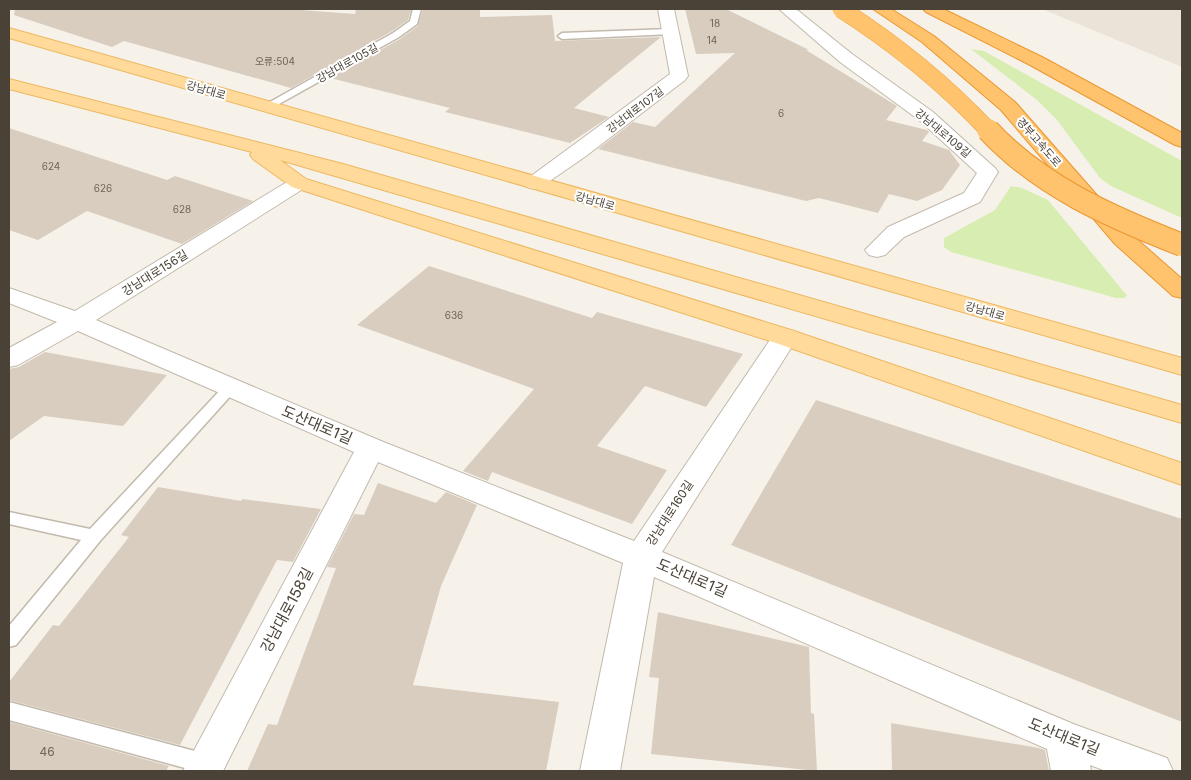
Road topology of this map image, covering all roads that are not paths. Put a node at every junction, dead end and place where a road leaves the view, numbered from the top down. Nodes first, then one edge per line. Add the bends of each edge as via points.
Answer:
1 (417, 9) edge
2 (666, 9) edge
3 (787, 9) edge
4 (841, 9) edge
5 (881, 9) edge
6 (931, 9) edge
7 (670, 32) junction
8 (9, 33) edge
9 (562, 36) dead end
10 (1036, 61) junction
11 (9, 84) edge
12 (266, 107) junction
13 (1182, 124) edge
14 (1182, 140) edge
15 (245, 144) junction
16 (300, 182) junction
17 (534, 183) junction
18 (1182, 245) edge
19 (877, 250) dead end
20 (1182, 291) edge
21 (9, 295) edge
22 (78, 321) junction
23 (785, 337) junction
24 (9, 359) edge
25 (1182, 367) edge
26 (230, 388) junction
27 (1182, 414) edge
28 (371, 448) junction
29 (1182, 474) edge
30 (9, 518) edge
31 (94, 536) junction
32 (642, 557) junction
33 (9, 640) edge
34 (9, 711) edge
35 (1068, 755) edge
36 (205, 768) edge
37 (600, 771) edge
38 (1153, 771) edge

1 - 12 lane, 강남대로105길 via 414,22 396,35
2 - 7 street, 강남대로107길
3 - 19 street, 강남대로109길 via 846,58 926,116 988,172 972,197 896,232
4 - 18 highway, bridge via 872,29 921,69 971,112 1002,145 1047,181 1115,219
5 - 20 highway, 경부고속도로 via 928,39 1008,106 1123,239
6 - 10 highway
7 - 9 lane
7 - 17 street, 강남대로107길 via 679,76
8 - 12 main road, 강남대로
10 - 13 highway
10 - 14 highway
11 - 15 main road
12 - 17 main road, 강남대로
15 - 16 main road
15 - 27 main road
16 - 22 street, 강남대로156길
16 - 23 main road
17 - 25 main road, 강남대로
21 - 22 street, 도산대로1길
22 - 24 street, 강남대로156길
22 - 26 street, 도산대로1길
23 - 29 main road
23 - 32 street, 강남대로160길
26 - 28 street, 도산대로1길
26 - 31 lane
28 - 32 street, 도산대로1길
28 - 36 street, 강남대로158길
30 - 31 lane
31 - 33 lane
32 - 35 street, 도산대로1길
32 - 37 street, 강남대로160길
34 - 36 lane
35 - 38 street, 도산대로1길

